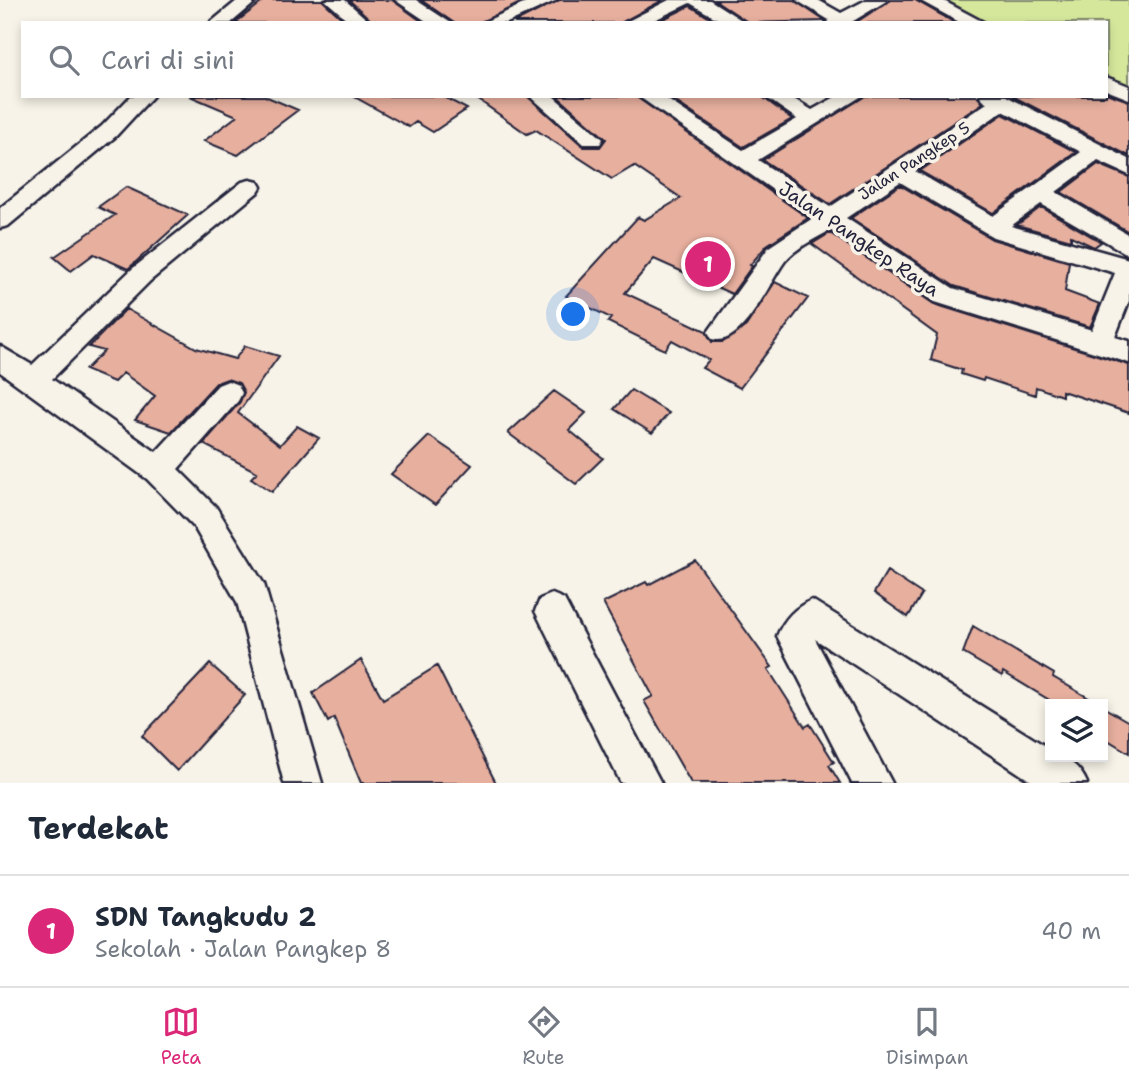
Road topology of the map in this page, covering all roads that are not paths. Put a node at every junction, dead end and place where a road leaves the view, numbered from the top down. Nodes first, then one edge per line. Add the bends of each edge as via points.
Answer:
1 (249, 0) edge
2 (334, 0) edge
3 (404, 0) edge
4 (548, 0) edge
5 (683, 0) edge
6 (697, 0) edge
7 (805, 0) edge
8 (879, 0) edge
9 (928, 0) edge
10 (517, 5) edge
11 (222, 21) edge
12 (360, 21) edge
13 (439, 21) edge
14 (494, 21) edge
15 (539, 21) edge
16 (643, 21) edge
17 (734, 21) edge
18 (838, 21) edge
19 (972, 21) edge
20 (1108, 84) edge
21 (1129, 93) edge
22 (141, 98) edge
23 (542, 98) edge
24 (651, 98) edge
25 (777, 98) edge
26 (849, 98) edge
27 (996, 99) edge
28 (812, 119) junction
29 (592, 139) dead end
30 (1097, 151) junction
31 (742, 160) junction
32 (1129, 167) edge
33 (898, 171) junction
34 (250, 187) dead end
35 (1040, 193) junction
36 (826, 218) junction
37 (0, 220) edge
38 (993, 228) junction
39 (1129, 246) edge
40 (1129, 268) edge
41 (721, 332) dead end
42 (1100, 343) junction
43 (1129, 352) edge
44 (0, 357) edge
45 (33, 380) junction
46 (228, 393) dead end
47 (158, 470) junction
48 (552, 611) dead end
49 (303, 783) edge
50 (642, 783) edge
51 (873, 783) edge
52 (1068, 783) edge

1 - 11 street
2 - 12 street
3 - 13 street
4 - 10 street
5 - 16 street
6 - 17 street
7 - 18 street
8 - 18 street
9 - 19 street
10 - 14 street
10 - 15 street
20 - 21 street
22 - 37 street via 109,131
23 - 29 street
24 - 31 street, Jalan Pangkep Raya
25 - 28 street
26 - 28 street
27 - 30 street
27 - 33 street, Jalan Pangkep 5
28 - 31 street
30 - 32 street
30 - 35 street
31 - 36 street, Jalan Pangkep Raya
33 - 36 street, Jalan Pangkep 5
33 - 38 street
34 - 45 street via 141,275
35 - 38 street
35 - 39 street
36 - 41 street, Jalan Pangkep 5 via 778,253
36 - 42 street, Jalan Pangkep Raya via 944,295
38 - 40 street
40 - 42 street
42 - 43 street, Jalan Pangkep Raya
44 - 45 street
45 - 47 street
46 - 47 street
47 - 49 street via 205,517 252,596
48 - 50 street
51 - 52 street via 794,636 812,617

